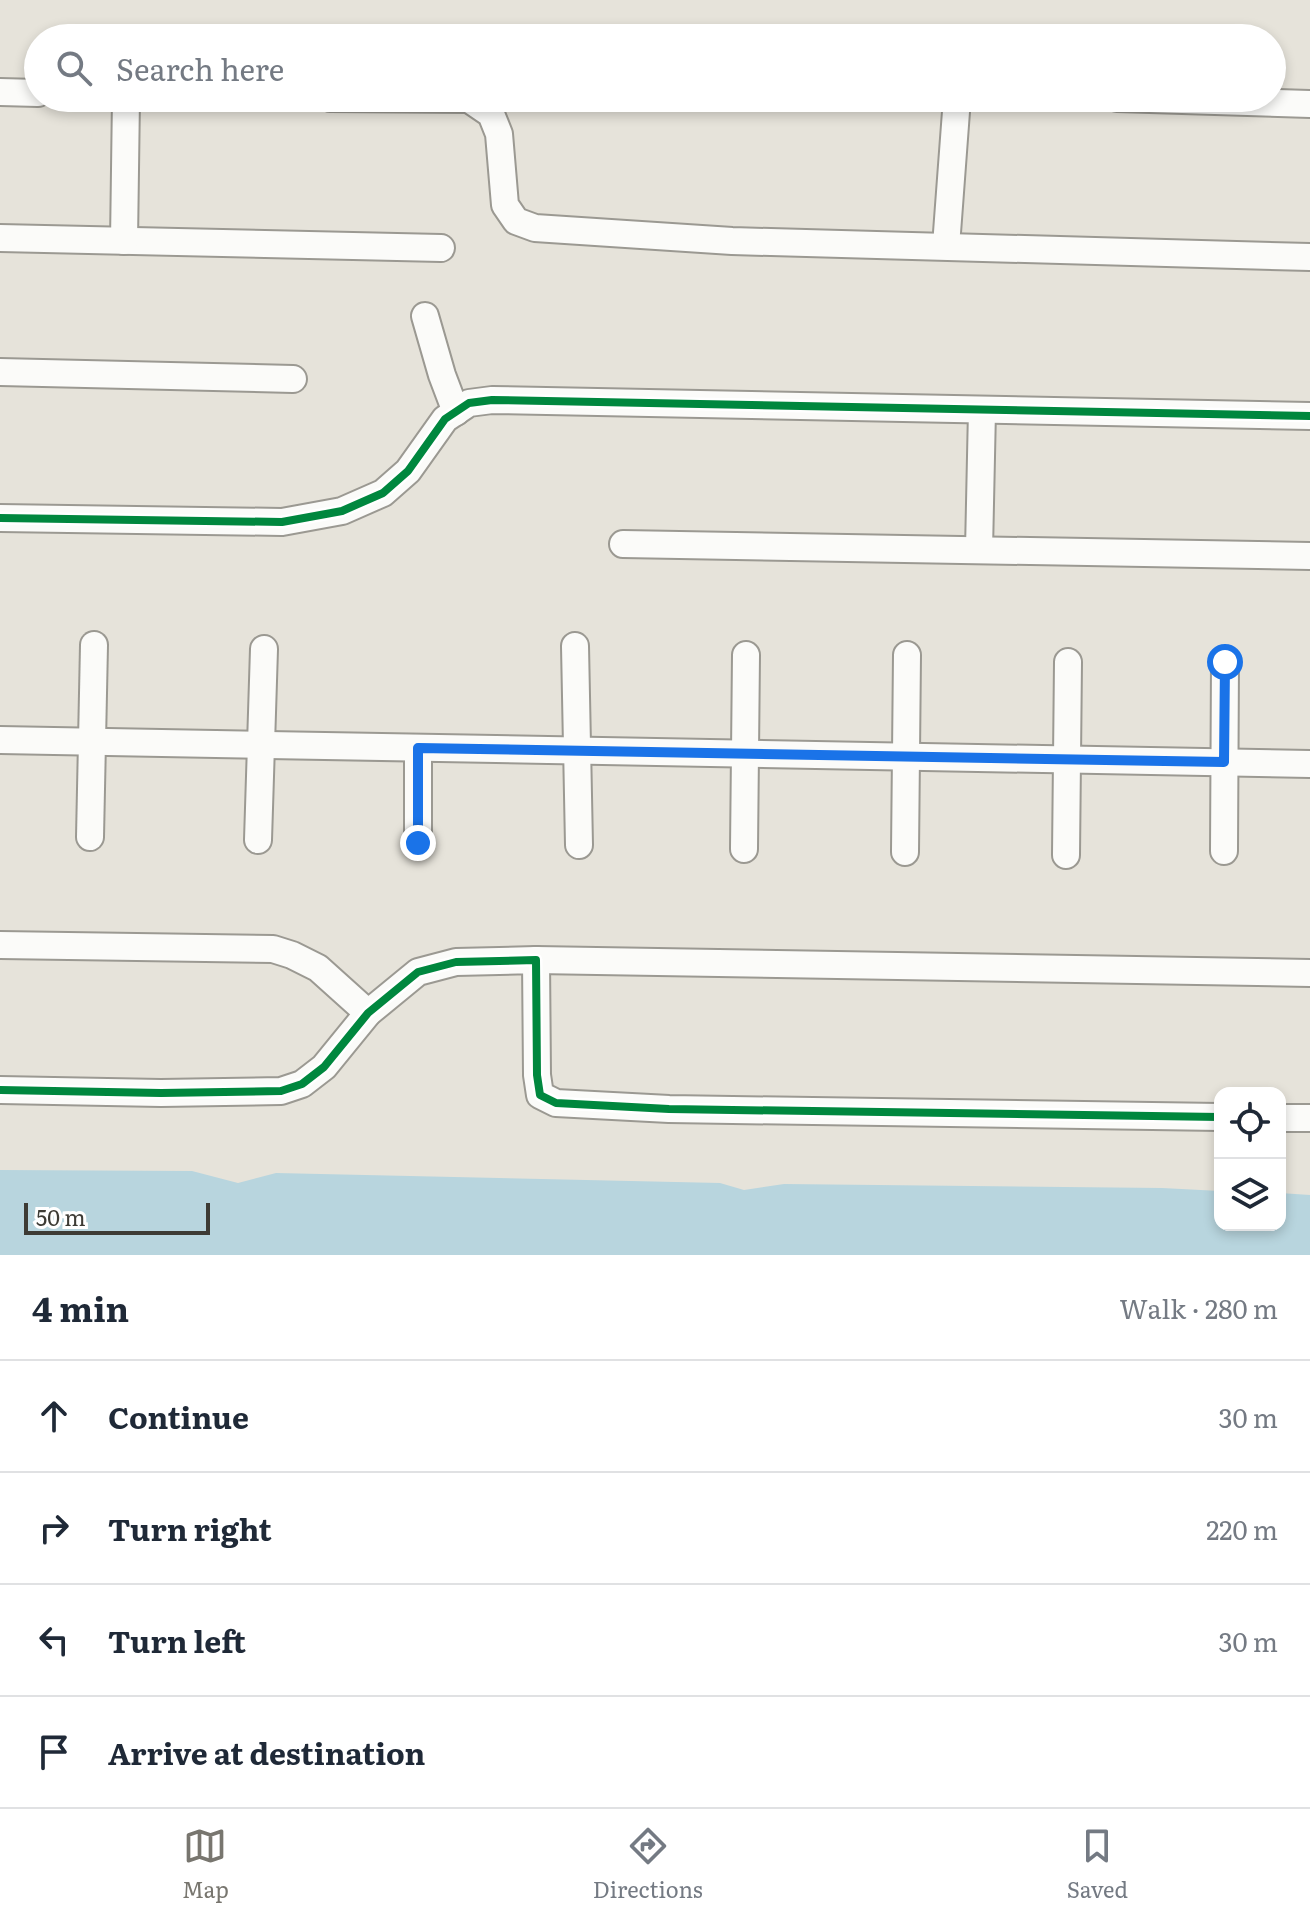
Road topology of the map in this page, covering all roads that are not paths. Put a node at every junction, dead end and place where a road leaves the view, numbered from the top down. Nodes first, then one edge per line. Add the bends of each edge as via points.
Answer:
1 (0, 92) edge
2 (24, 93) edge
3 (1286, 103) edge
4 (1310, 104) edge
5 (126, 112) edge
6 (488, 112) edge
7 (956, 112) edge
8 (0, 238) edge
9 (124, 241) junction
10 (946, 246) junction
11 (441, 248) dead end
12 (1310, 257) edge
13 (425, 316) dead end
14 (0, 372) edge
15 (293, 379) dead end
16 (982, 410) junction
17 (456, 412) junction
18 (1310, 416) edge
19 (0, 518) edge
20 (623, 544) dead end
21 (979, 550) junction
22 (1310, 556) edge
23 (94, 645) dead end
24 (575, 646) dead end
25 (264, 649) dead end
26 (746, 655) dead end
27 (907, 655) dead end
28 (1068, 662) dead end
29 (1225, 662) dead end
30 (0, 740) edge
31 (92, 742) junction
32 (261, 745) junction
33 (418, 748) junction
34 (577, 751) junction
35 (746, 753) junction
36 (906, 757) junction
37 (1067, 760) junction
38 (1224, 762) junction
39 (1310, 764) edge
40 (90, 837) dead end
41 (258, 840) dead end
42 (418, 843) dead end
43 (579, 845) dead end
44 (744, 849) dead end
45 (1224, 851) dead end
46 (905, 852) dead end
47 (1066, 855) dead end
48 (0, 945) edge
49 (536, 960) junction
50 (1310, 973) edge
51 (368, 1013) junction
52 (0, 1090) edge
53 (1214, 1117) edge
54 (1286, 1118) edge
55 (1310, 1118) edge

1 - 2 street
3 - 4 street
5 - 9 street
6 - 10 street via 499,134 505,205 516,221 535,228 732,241
7 - 10 street
8 - 9 street
9 - 11 street
10 - 12 street
13 - 17 street
14 - 15 street
16 - 17 street via 492,400 469,403
16 - 18 street
16 - 21 street
17 - 19 street via 383,493 342,511 282,522
20 - 21 street
21 - 22 street
23 - 31 street
24 - 34 street
25 - 32 street
26 - 35 street
27 - 36 street
28 - 37 street
29 - 38 street
30 - 31 street
31 - 32 street
31 - 40 street
32 - 33 street
32 - 41 street
33 - 34 street
33 - 42 street
34 - 35 street
34 - 43 street
35 - 36 street
35 - 44 street
36 - 37 street
36 - 46 street
37 - 38 street
37 - 47 street
38 - 39 street
38 - 45 street
48 - 51 street via 273,949 318,968
49 - 50 street
49 - 51 street via 456,962 418,972
49 - 53 street via 537,1075 540,1095 556,1103
51 - 52 street via 324,1067 302,1084 281,1091
54 - 55 street

